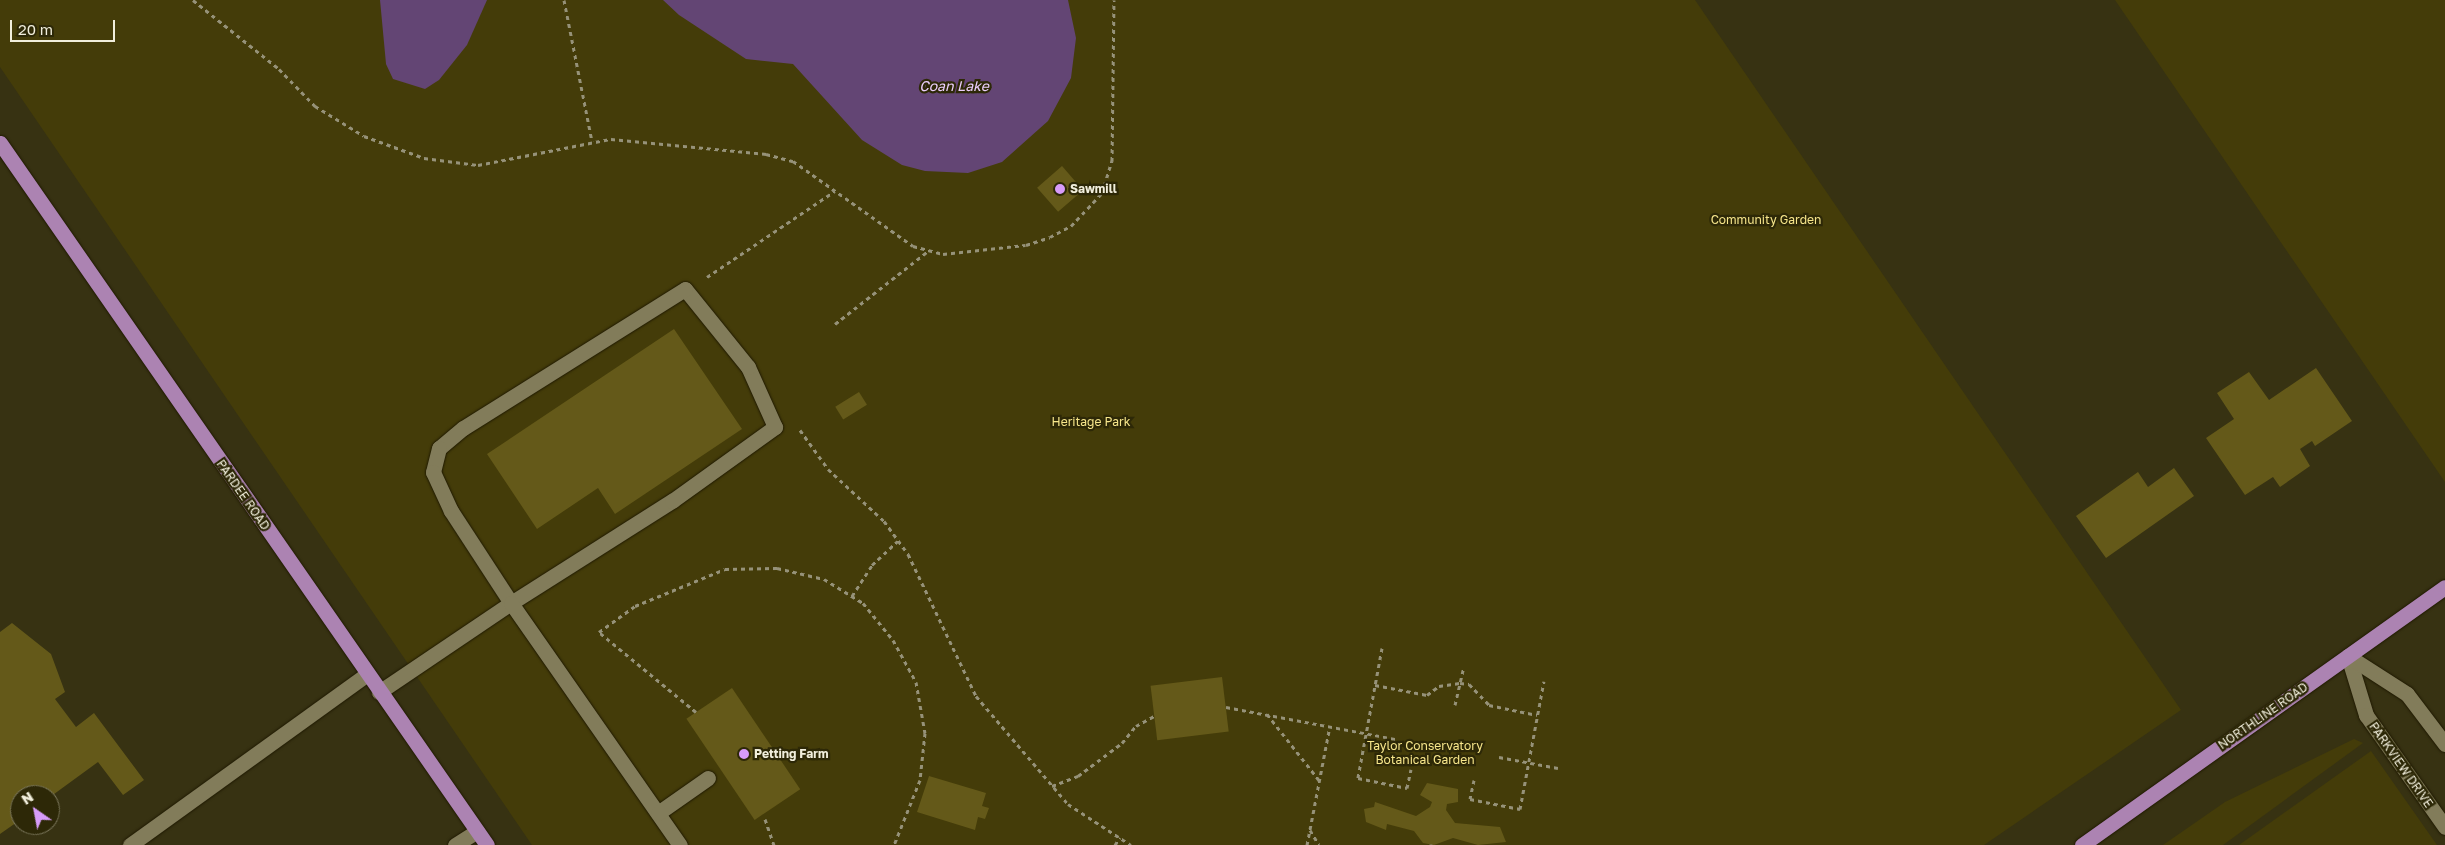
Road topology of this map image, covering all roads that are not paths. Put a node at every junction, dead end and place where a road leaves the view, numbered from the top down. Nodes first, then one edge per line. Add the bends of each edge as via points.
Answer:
1 (0, 143) edge
2 (2445, 587) edge
3 (512, 603) junction
4 (2348, 656) junction
5 (367, 674) junction
6 (379, 692) junction
7 (2445, 744) edge
8 (708, 778) dead end
9 (658, 813) junction
10 (2445, 827) edge
11 (477, 830) junction
12 (130, 845) edge
13 (456, 845) edge
14 (487, 845) edge
15 (680, 845) edge
16 (2082, 845) edge

1 - 5 main road, PARDEE ROAD
2 - 4 main road, NORTHLINE ROAD
3 - 3 street via 451,511 433,472 438,448 463,428 684,289 748,367 775,427 672,501
3 - 6 street
3 - 9 street
4 - 7 street via 2407,694
4 - 10 street, PARKVIEW DRIVE via 2366,715
4 - 16 main road, NORTHLINE ROAD
5 - 6 main road, PARDEE ROAD
5 - 12 street
6 - 11 main road, PARDEE ROAD
8 - 9 street
9 - 15 street
11 - 13 street
11 - 14 main road, PARDEE ROAD

